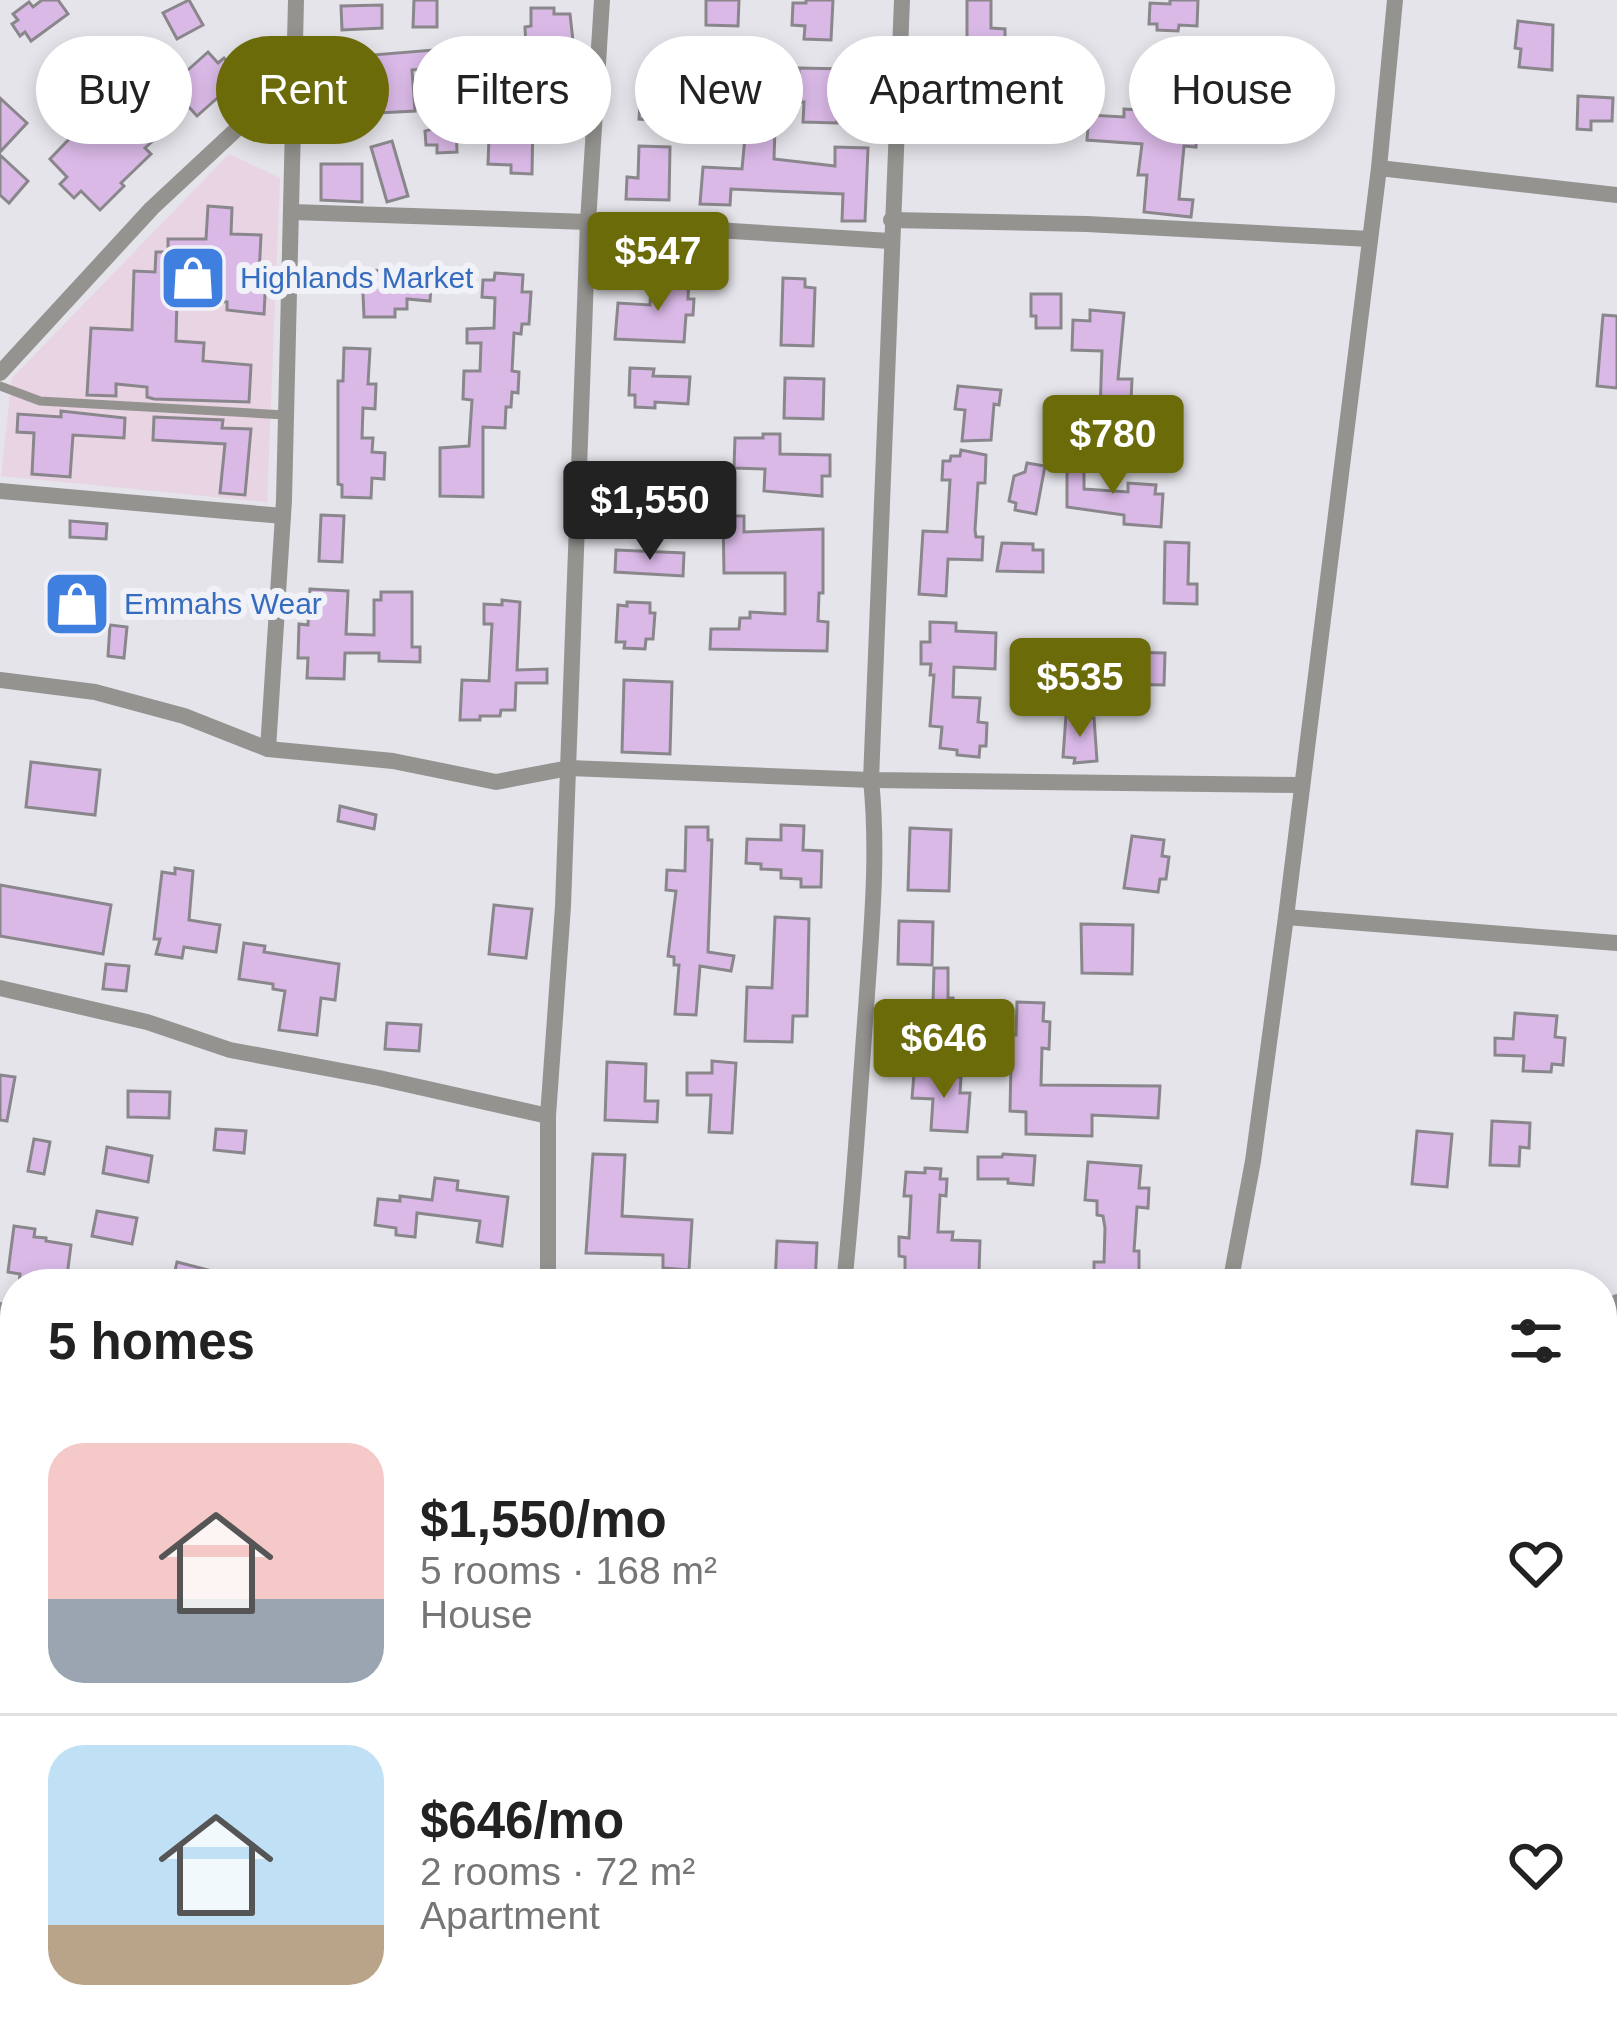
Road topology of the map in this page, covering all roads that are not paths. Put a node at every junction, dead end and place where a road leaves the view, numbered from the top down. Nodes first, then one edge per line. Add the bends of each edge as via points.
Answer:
1 (296, 0) edge
2 (602, 0) edge
3 (902, 0) edge
4 (1395, 0) edge
5 (296, 36) edge
6 (221, 144) edge
7 (294, 144) edge
8 (1379, 168) junction
9 (1617, 195) edge
10 (292, 212) junction
11 (891, 220) junction
12 (588, 222) junction
13 (1370, 238) junction
14 (890, 241) junction
15 (0, 373) edge
16 (0, 386) edge
17 (286, 415) junction
18 (0, 490) edge
19 (283, 516) junction
20 (0, 680) edge
21 (268, 749) junction
22 (569, 768) junction
23 (872, 780) junction
24 (1301, 784) junction
25 (1286, 917) junction
26 (1617, 944) edge
27 (0, 988) edge
28 (548, 1116) junction
29 (548, 1269) edge
30 (846, 1269) edge
31 (1233, 1269) edge

1 - 5 street
2 - 12 street
3 - 11 street
4 - 8 street
6 - 15 street
7 - 10 street
8 - 9 street
8 - 13 street
10 - 12 street
10 - 17 street
11 - 13 street
11 - 14 street
12 - 14 street
12 - 22 street
13 - 24 street
14 - 23 street
16 - 17 lane via 40,401
17 - 19 street
18 - 19 street
19 - 21 street
20 - 21 street via 94,692
21 - 22 street via 393,761 496,782
22 - 23 street
22 - 28 street
23 - 24 street
23 - 30 street via 873,908
24 - 25 street
25 - 26 street
25 - 31 street
27 - 28 street via 230,1050
28 - 29 street

